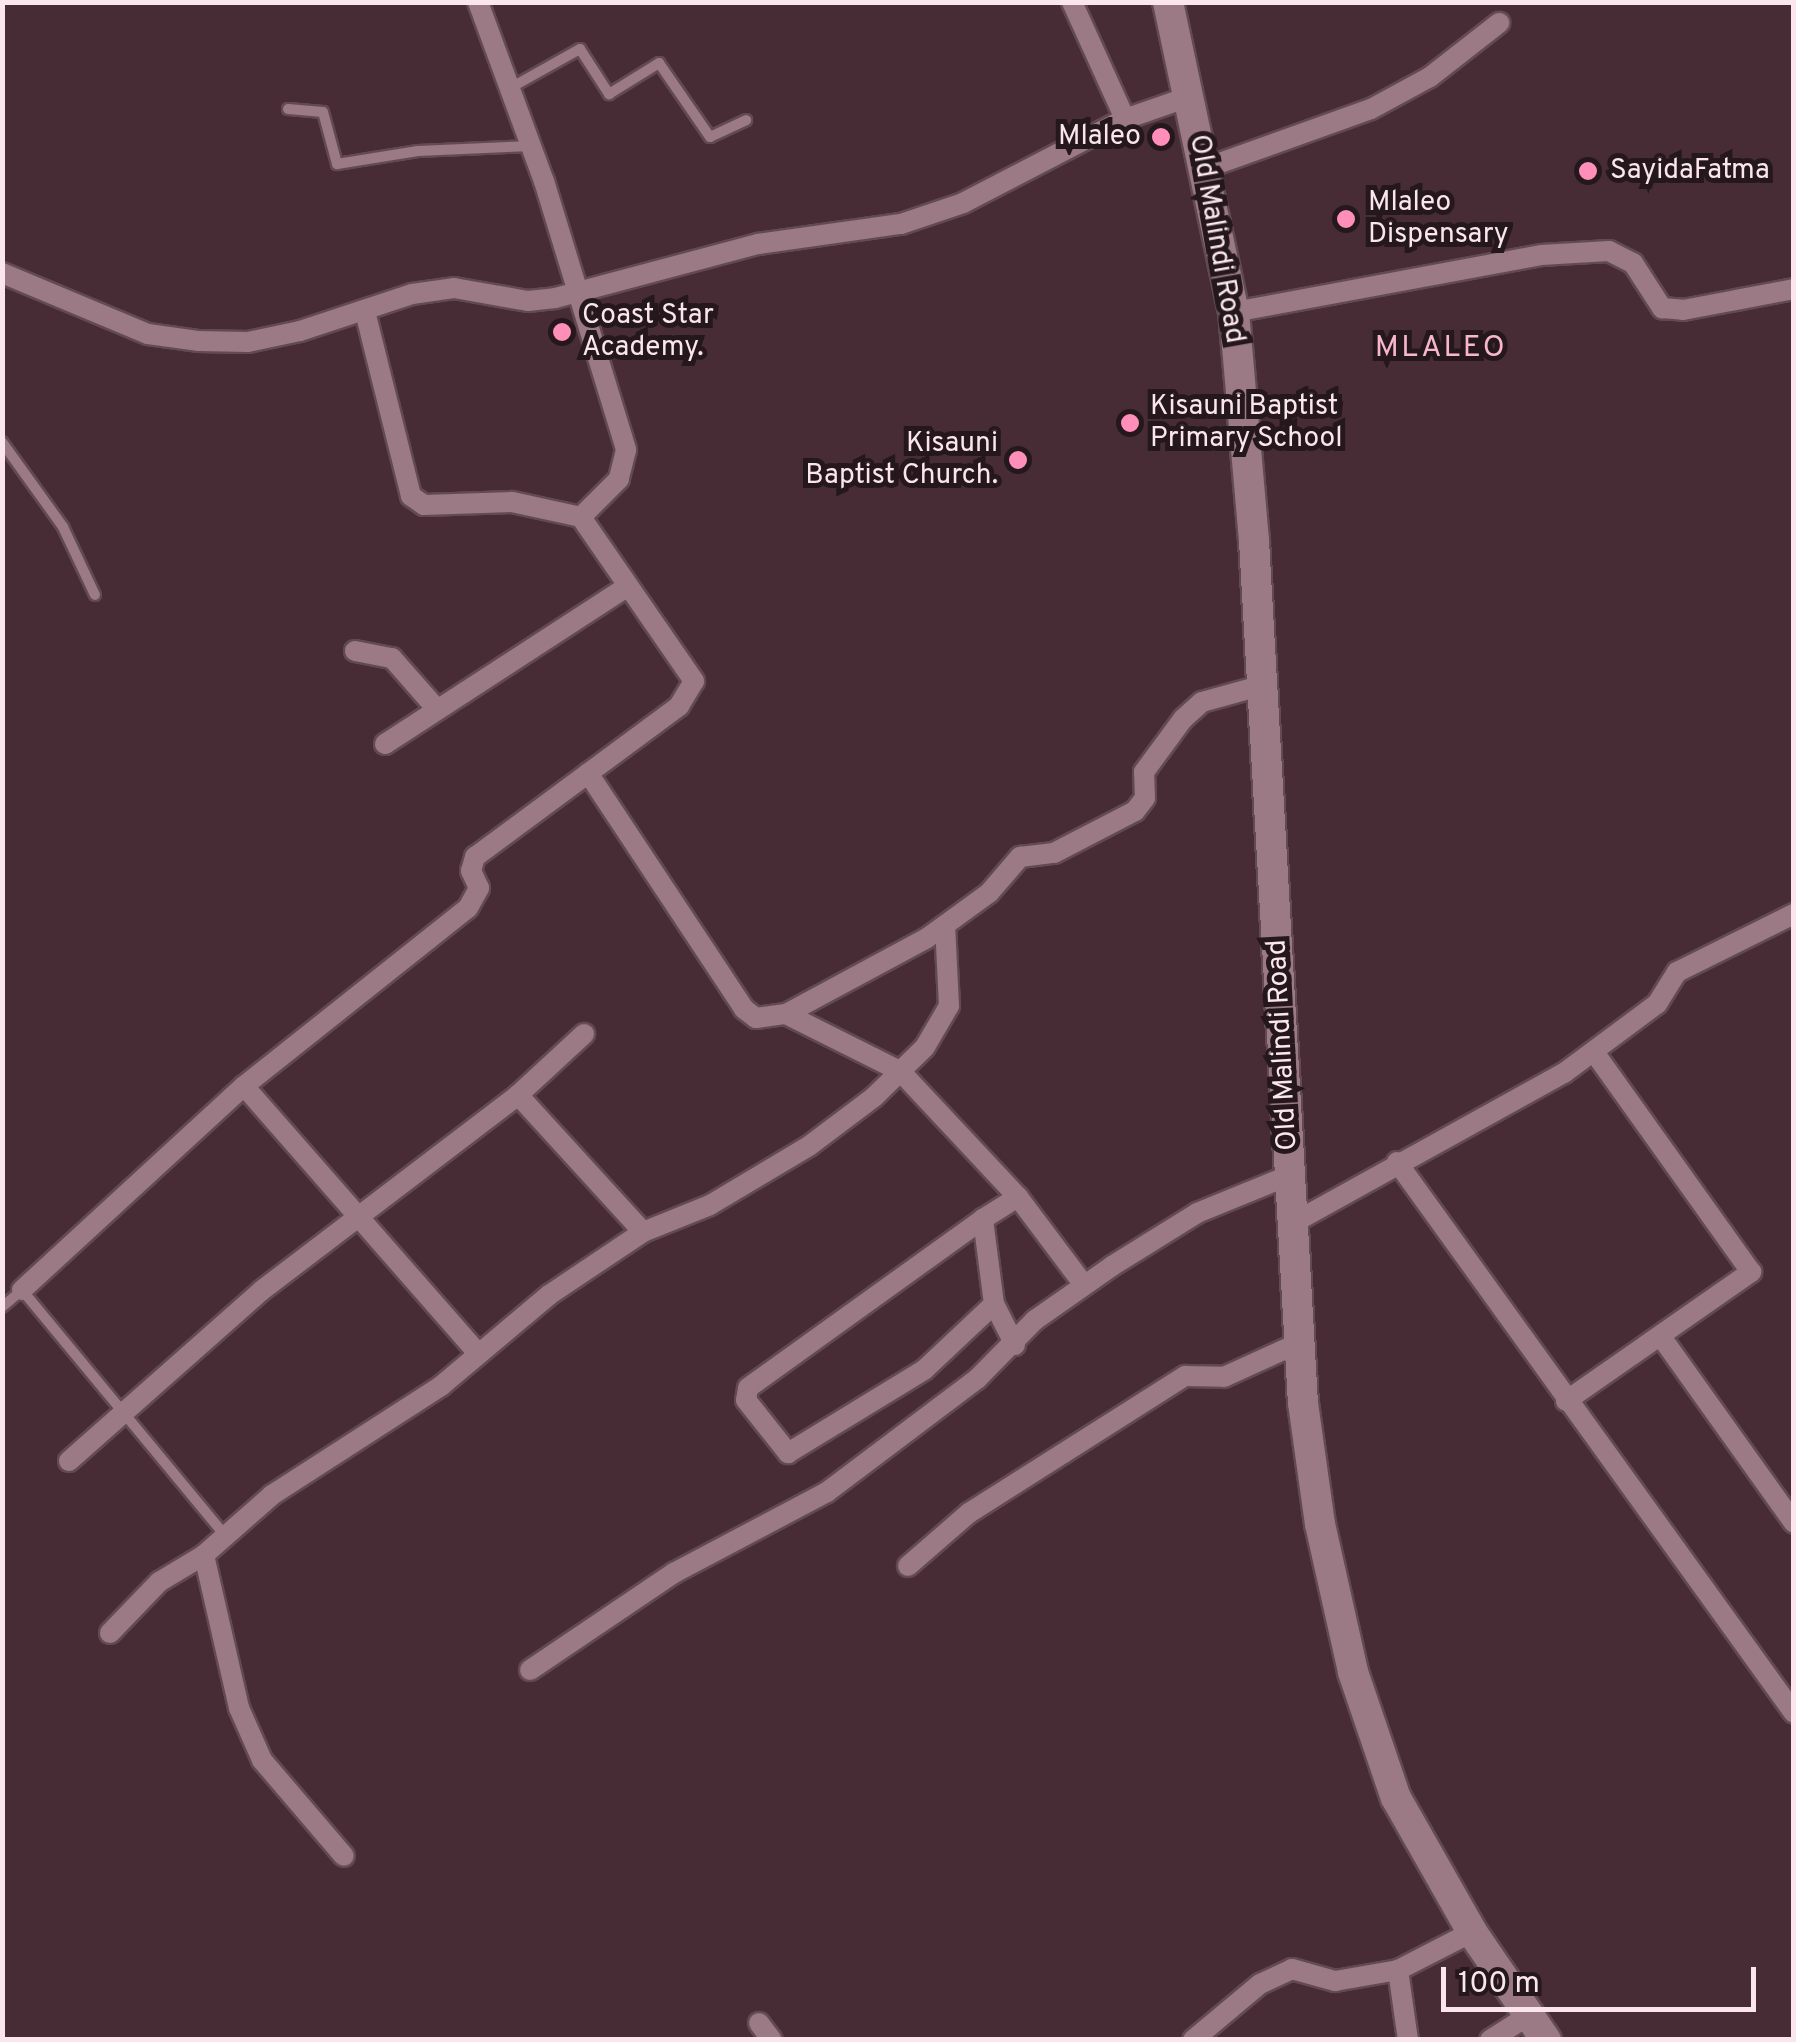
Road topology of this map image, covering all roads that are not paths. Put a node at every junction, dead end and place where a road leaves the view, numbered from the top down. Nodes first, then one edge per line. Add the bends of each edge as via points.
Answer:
1 (478, 2) edge
2 (1072, 2) edge
3 (1168, 2) edge
4 (1499, 22) dead end
5 (512, 87) junction
6 (1188, 97) junction
7 (288, 109) dead end
8 (1125, 118) junction
9 (746, 120) dead end
10 (532, 146) junction
11 (1206, 168) junction
12 (2, 273) edge
13 (578, 290) junction
14 (1794, 290) edge
15 (365, 311) junction
16 (1234, 312) junction
17 (2, 442) edge
18 (581, 517) junction
19 (625, 588) junction
20 (94, 596) dead end
21 (354, 651) dead end
22 (1260, 686) junction
23 (435, 707) junction
24 (385, 744) dead end
25 (588, 773) junction
26 (1794, 914) edge
27 (945, 925) junction
28 (786, 1014) junction
29 (584, 1034) dead end
30 (1594, 1052) junction
31 (900, 1071) junction
32 (244, 1086) junction
33 (518, 1095) junction
34 (1397, 1162) junction
35 (1290, 1175) junction
36 (1018, 1197) junction
37 (362, 1214) junction
38 (983, 1218) junction
39 (1295, 1222) junction
40 (642, 1232) junction
41 (1084, 1285) junction
42 (22, 1290) junction
43 (994, 1304) junction
44 (2, 1306) edge
45 (1662, 1338) junction
46 (1303, 1340) junction
47 (1015, 1344) junction
48 (479, 1354) junction
49 (1566, 1400) junction
50 (123, 1410) junction
51 (69, 1461) dead end
52 (1794, 1523) edge
53 (226, 1536) junction
54 (204, 1555) junction
55 (908, 1566) dead end
56 (110, 1632) dead end
57 (530, 1670) dead end
58 (1794, 1713) edge
59 (344, 1856) dead end
60 (1472, 1932) junction
61 (1398, 1970) junction
62 (1538, 2027) edge
63 (1192, 2040) edge
64 (1408, 2040) edge
65 (1490, 2040) edge

1 - 5 street
2 - 8 street
3 - 6 main road, Old Malindi Road
4 - 11 street via 1430,77 1371,109
5 - 9 lane via 580,49 609,94 658,63 710,137
5 - 10 street
6 - 8 street
6 - 11 main road, Old Malindi Road
7 - 10 lane via 322,112 337,164
8 - 13 street via 1016,180 900,224 758,244
10 - 13 street
11 - 16 main road, Old Malindi Road
12 - 15 street via 148,334 198,342 248,342
13 - 15 street via 528,300 454,288
13 - 18 street via 626,450 620,478
14 - 16 street via 1662,308 1634,263 1610,251 1541,255
15 - 18 street via 412,496 424,505 512,502
16 - 22 main road, Old Malindi Road
17 - 20 lane via 63,528
18 - 19 street
19 - 23 street
19 - 25 street via 694,681 679,706
21 - 23 street via 392,658
22 - 27 street via 1202,702 1182,719 1144,772 1145,798 1135,811 1054,854 1020,858 989,893
22 - 35 main road, Old Malindi Road
23 - 24 street
25 - 28 street via 744,1009 756,1018
25 - 32 street via 476,857 471,871 479,888 468,908
26 - 30 street via 1677,972 1657,1004
27 - 28 street
27 - 31 street via 948,1006 925,1047
28 - 31 street
29 - 33 street
30 - 34 street
30 - 45 street via 1751,1272
31 - 36 street
31 - 40 street via 809,1146 710,1205
32 - 37 street
32 - 42 street
33 - 37 street
33 - 40 street
34 - 39 street
34 - 49 street
35 - 39 main road, Old Malindi Road
35 - 41 street via 1196,1214
36 - 38 street
36 - 41 street
37 - 48 street
37 - 50 street
38 - 43 street
38 - 43 street via 774,1368 748,1388 746,1400 788,1453 924,1370
39 - 46 main road, Old Malindi Road
40 - 48 street via 549,1294
41 - 47 street
42 - 44 lane
42 - 50 lane
43 - 47 street
45 - 49 street
45 - 52 street
46 - 55 street via 1224,1377 1184,1376 970,1513
46 - 60 main road, Old Malindi Road via 1309,1452 1352,1672 1396,1798
47 - 57 street via 827,1492 674,1573
48 - 53 street via 272,1496
49 - 58 street
50 - 51 street
50 - 53 lane
53 - 54 street
54 - 56 street via 159,1582
54 - 59 street via 240,1708 262,1760
60 - 61 street
60 - 62 main road, Old Malindi Road
61 - 63 street via 1335,1981 1292,1968 1260,1984
61 - 64 street
62 - 65 street

